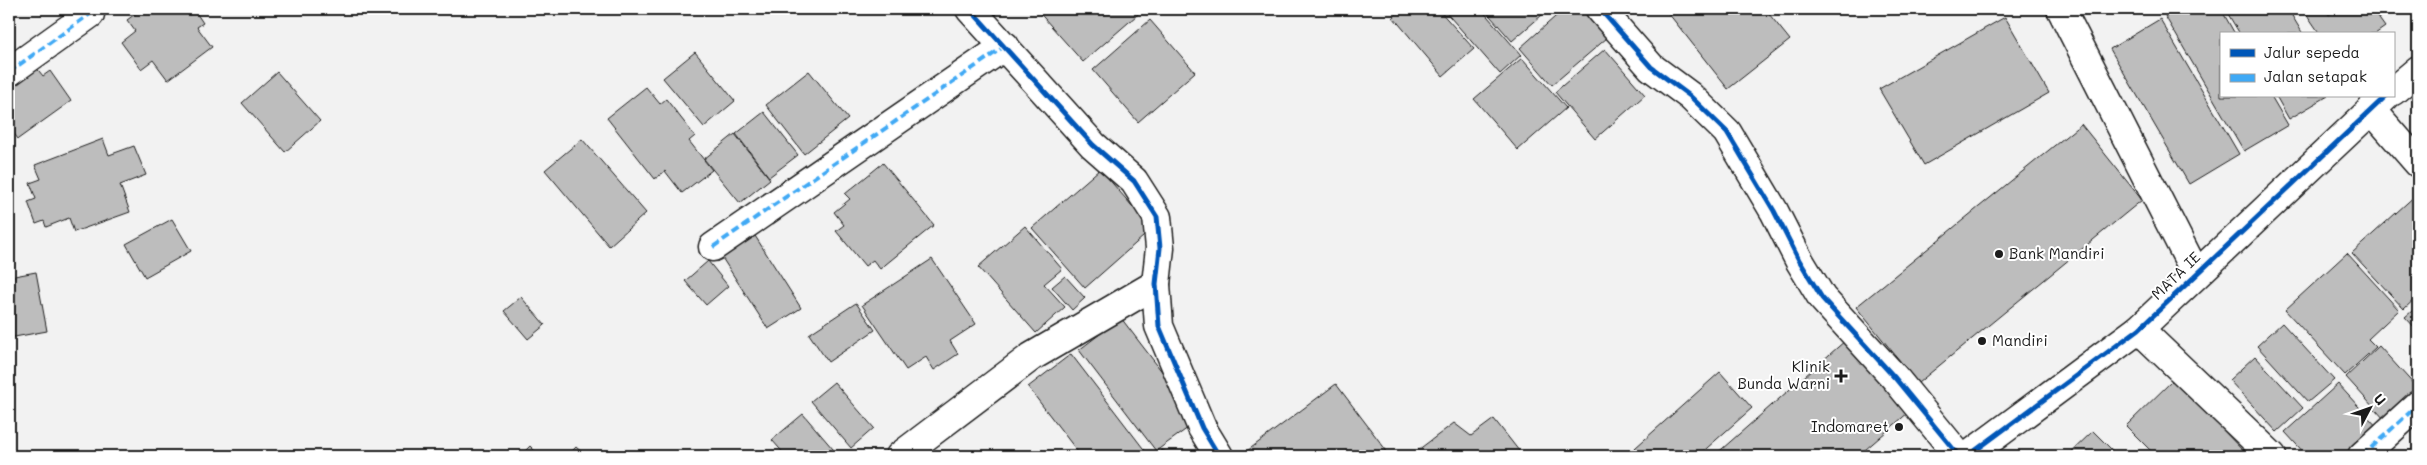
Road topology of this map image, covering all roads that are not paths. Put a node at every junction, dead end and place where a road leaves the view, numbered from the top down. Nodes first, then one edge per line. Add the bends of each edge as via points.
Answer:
1 (970, 9) edge
2 (1600, 9) edge
3 (2061, 9) edge
4 (90, 14) dead end
5 (1005, 46) junction
6 (2418, 70) edge
7 (9, 72) edge
8 (2394, 90) edge
9 (2379, 102) edge
10 (2418, 162) edge
11 (713, 247) dead end
12 (2196, 274) junction
13 (1156, 284) junction
14 (2139, 329) junction
15 (2418, 405) edge
16 (900, 456) edge
17 (1219, 456) edge
18 (1959, 456) edge
19 (1968, 456) edge
20 (2272, 456) edge
21 (2362, 456) edge

1 - 5 street
2 - 18 street via 1652,67 1690,96 1727,132 1822,298 1895,378
3 - 12 street
4 - 7 street
5 - 11 street
5 - 13 street via 1093,145 1134,181 1157,217 1160,248
6 - 8 street
9 - 10 street
9 - 12 street, MATA IE
12 - 14 street, MATA IE
13 - 16 street via 1031,357
13 - 17 street via 1159,326 1202,428
14 - 19 street, MATA IE
14 - 20 street
15 - 21 street

